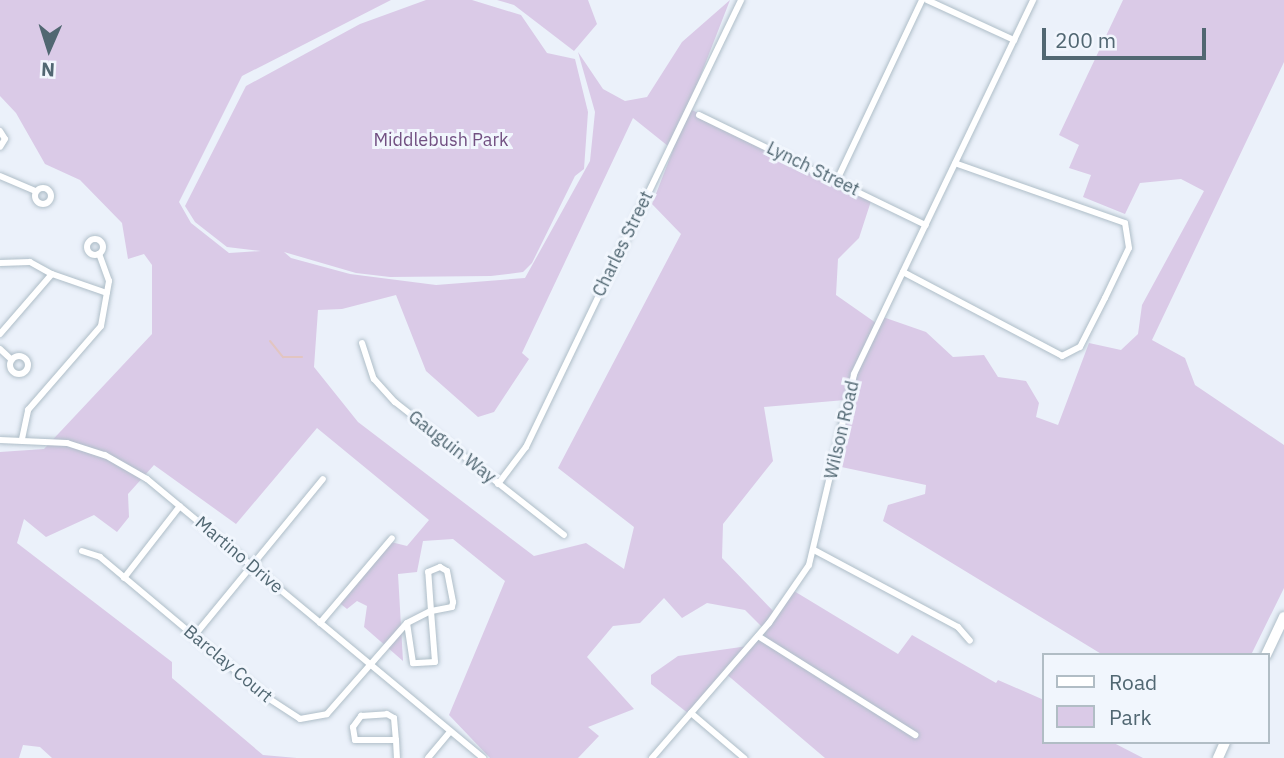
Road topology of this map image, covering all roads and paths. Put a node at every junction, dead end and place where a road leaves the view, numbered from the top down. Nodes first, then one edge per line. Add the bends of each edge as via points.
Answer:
1 (741, 0) edge
2 (922, 0) edge
3 (927, 0) edge
4 (1033, 0) edge
5 (1014, 40) junction
6 (699, 115) dead end
7 (0, 131) edge
8 (0, 147) edge
9 (955, 163) junction
10 (0, 176) edge
11 (837, 180) junction
12 (36, 191) dead end
13 (926, 225) junction
14 (99, 254) dead end
15 (0, 263) edge
16 (903, 272) junction
17 (52, 274) junction
18 (107, 293) junction
19 (0, 334) edge
20 (362, 343) dead end
21 (0, 349) edge
22 (12, 360) dead end
23 (22, 439) junction
24 (0, 440) edge
25 (323, 479) dead end
26 (498, 484) junction
27 (180, 506) junction
28 (564, 536) dead end
29 (392, 538) dead end
30 (814, 550) junction
31 (82, 551) dead end
32 (251, 565) junction
33 (124, 578) junction
34 (431, 611) junction
35 (1284, 617) edge
36 (320, 623) junction
37 (407, 623) junction
38 (194, 636) junction
39 (758, 636) junction
40 (970, 641) dead end
41 (1266, 653) edge
42 (372, 665) junction
43 (691, 713) junction
44 (451, 731) junction
45 (915, 735) dead end
46 (396, 740) junction
47 (397, 758) edge
48 (430, 758) edge
49 (483, 758) edge
50 (652, 758) edge
51 (744, 758) edge

1 - 26 street, Charles Street via 526,447
2 - 11 street
3 - 5 street
4 - 5 street, Wilson Road
5 - 9 street, Wilson Road
6 - 11 street, Lynch Street
7 - 8 street via 5,139
9 - 13 street, Wilson Road
9 - 16 street via 1125,223 1129,248 1080,347 1069,355 1057,355
10 - 12 street
11 - 13 street, Lynch Street
13 - 16 street, Wilson Road
14 - 18 street via 109,275
15 - 17 street via 30,261
16 - 30 street, Wilson Road via 844,402
17 - 18 street
17 - 19 street
18 - 23 street via 97,336 28,410
20 - 26 street, Gauguin Way via 374,379 395,402
21 - 22 street
23 - 24 street, Martino Drive
23 - 27 street, Martino Drive via 57,441 105,455 147,479
25 - 32 street
26 - 28 street, Gauguin Way
27 - 32 street, Martino Drive
27 - 33 street
29 - 36 street
30 - 39 street, Wilson Road via 794,592
30 - 40 street via 958,627
31 - 33 street, Barclay Court via 94,554
32 - 36 street, Martino Drive
32 - 38 street
33 - 38 street, Barclay Court
34 - 34 street via 452,607 445,568 428,572
34 - 37 street
34 - 37 street via 433,664 413,663
35 - 41 main road
36 - 42 street, Martino Drive
37 - 42 street, Barclay Court
38 - 42 street, Barclay Court via 300,719 327,714
39 - 43 street, Wilson Road
39 - 45 street
42 - 44 street, Martino Drive
43 - 50 street, Wilson Road
43 - 51 street
44 - 48 street
44 - 49 street, Martino Drive
46 - 46 street via 392,716 361,716 354,723 355,740
46 - 47 street

